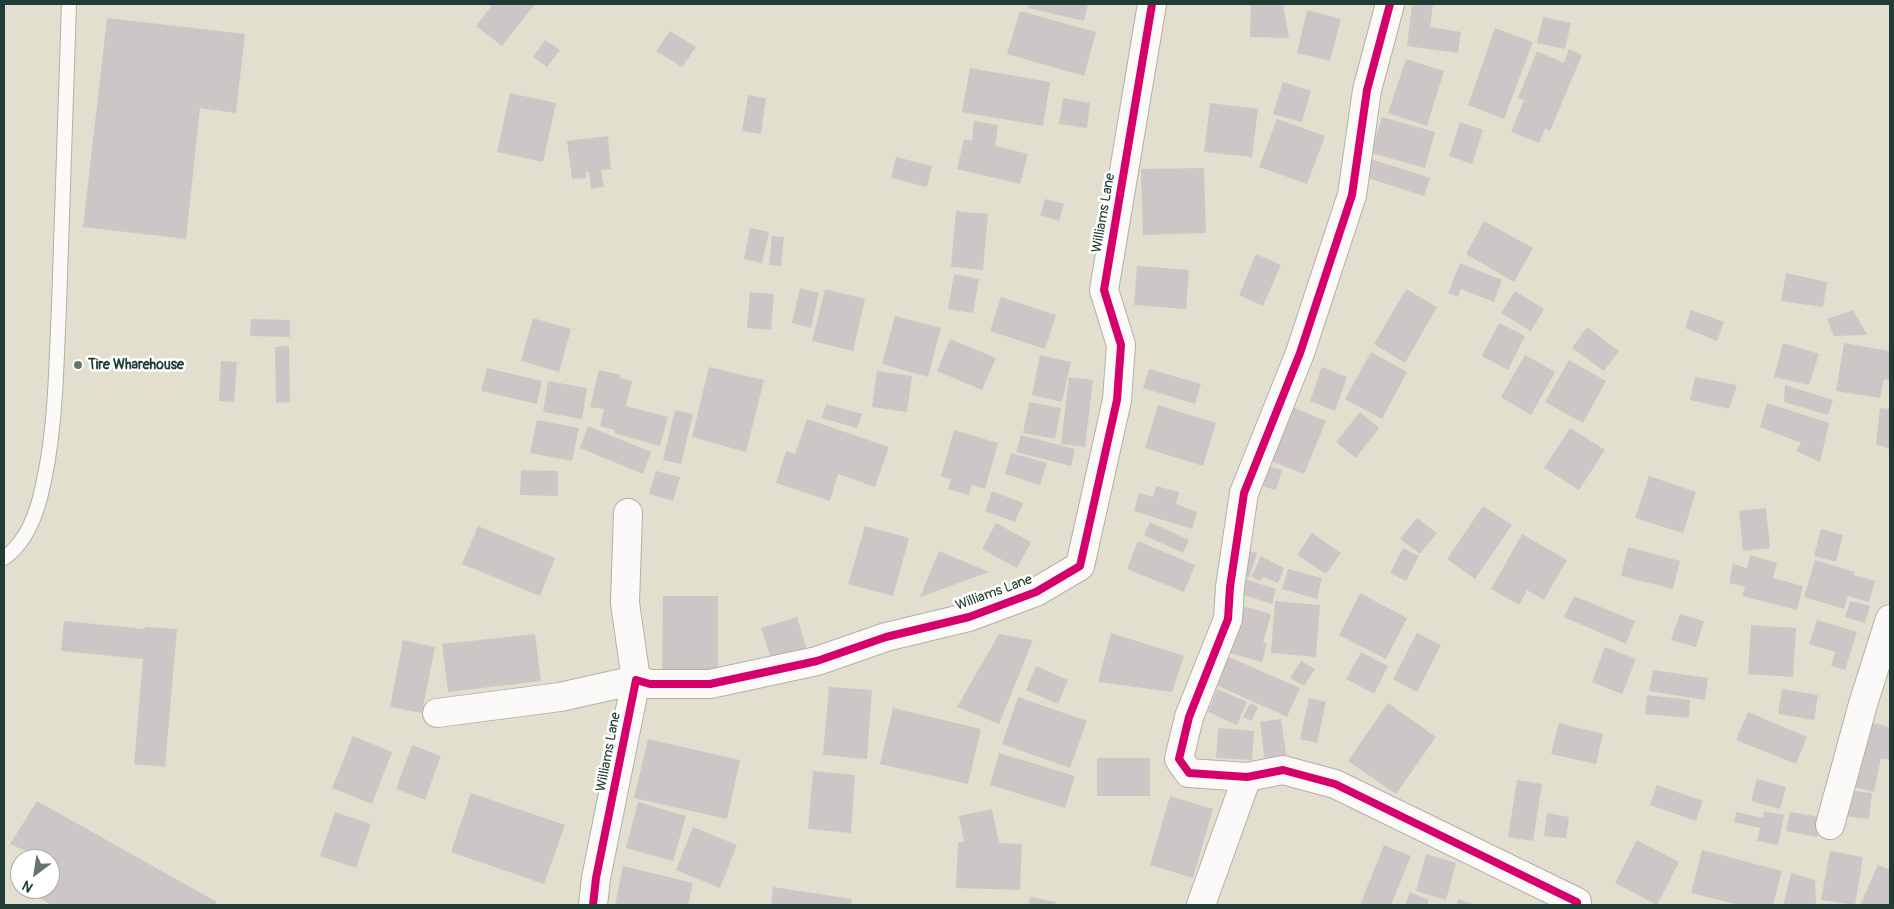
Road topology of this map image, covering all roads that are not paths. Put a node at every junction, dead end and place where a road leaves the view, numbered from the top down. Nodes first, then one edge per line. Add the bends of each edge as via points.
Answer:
1 (69, 4) edge
2 (1152, 4) edge
3 (1390, 4) edge
4 (628, 512) dead end
5 (4, 558) edge
6 (1890, 619) edge
7 (636, 680) junction
8 (437, 713) dead end
9 (1247, 777) junction
10 (1830, 825) dead end
11 (593, 905) edge
12 (1200, 905) edge
13 (1577, 905) edge

1 - 5 lane via 52,434 40,498 29,529 13,552
2 - 7 street, Williams Lane via 1104,290 1121,345 1117,400 1080,566 1036,592 968,618 886,637 817,660 710,684 650,684
3 - 9 street via 1367,90 1352,196 1300,353 1244,493 1228,619 1189,717 1179,759 1189,773
4 - 7 street via 626,602
6 - 10 street
7 - 8 street via 560,697
7 - 11 street, Williams Lane
9 - 12 street
9 - 13 street via 1283,770 1335,784 1577,902

